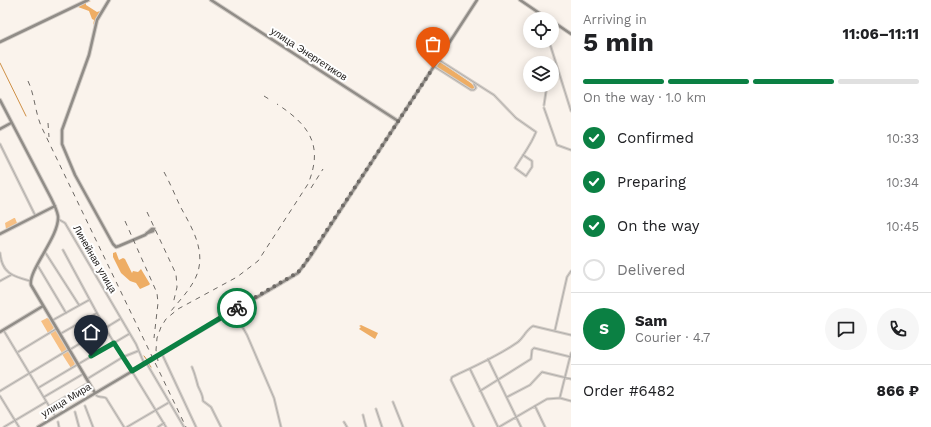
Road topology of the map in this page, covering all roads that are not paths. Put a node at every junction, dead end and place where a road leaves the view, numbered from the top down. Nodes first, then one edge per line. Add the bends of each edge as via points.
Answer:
1 (88, 0) edge
2 (109, 0) edge
3 (211, 0) edge
4 (477, 0) edge
5 (520, 0) edge
6 (537, 12) edge
7 (559, 26) edge
8 (571, 34) edge
9 (0, 42) edge
10 (551, 48) edge
11 (438, 59) junction
12 (434, 67) junction
13 (474, 83) junction
14 (546, 92) edge
15 (0, 100) edge
16 (571, 111) edge
17 (398, 121) junction
18 (11, 122) junction
19 (0, 128) edge
20 (0, 144) edge
21 (571, 150) edge
22 (523, 155) junction
23 (55, 206) junction
24 (35, 216) junction
25 (58, 219) junction
26 (147, 233) dead end
27 (0, 234) edge
28 (63, 250) dead end
29 (45, 251) junction
30 (0, 252) edge
31 (37, 265) junction
32 (571, 271) edge
33 (11, 275) junction
34 (0, 281) edge
35 (30, 282) junction
36 (89, 299) junction
37 (79, 305) junction
38 (43, 306) junction
39 (233, 310) junction
40 (66, 313) junction
41 (97, 313) junction
42 (120, 319) junction
43 (52, 322) junction
44 (105, 328) junction
45 (56, 329) junction
46 (4, 330) junction
47 (555, 331) junction
48 (0, 332) edge
49 (129, 334) junction
50 (60, 335) junction
51 (571, 335) edge
52 (114, 343) junction
53 (69, 350) junction
54 (139, 351) junction
55 (17, 352) junction
56 (162, 353) junction
57 (571, 353) edge
58 (123, 357) junction
59 (571, 357) edge
60 (488, 359) junction
61 (145, 363) junction
62 (78, 364) junction
63 (192, 367) dead end
64 (470, 369) junction
65 (132, 371) junction
66 (30, 373) junction
67 (83, 374) junction
68 (565, 378) junction
69 (86, 379) junction
70 (571, 379) edge
71 (498, 380) junction
72 (89, 383) junction
73 (38, 388) junction
74 (0, 391) edge
75 (480, 391) junction
76 (95, 393) junction
77 (0, 396) edge
78 (44, 397) junction
79 (507, 398) junction
80 (560, 398) junction
81 (46, 401) junction
82 (571, 401) edge
83 (168, 402) junction
84 (393, 402) dead end
85 (49, 406) junction
86 (85, 406) dead end
87 (534, 406) junction
88 (376, 409) dead end
89 (156, 410) junction
90 (75, 412) dead end
91 (55, 416) junction
92 (363, 416) dead end
93 (516, 416) junction
94 (15, 420) junction
95 (58, 422) dead end
96 (344, 422) dead end
97 (164, 423) junction
98 (4, 427) edge
99 (18, 427) edge
100 (38, 427) edge
101 (59, 427) edge
102 (79, 427) edge
103 (93, 427) edge
104 (124, 427) edge
105 (127, 427) edge
106 (158, 427) edge
107 (166, 427) edge
108 (184, 427) edge
109 (196, 427) edge
110 (221, 427) edge
111 (281, 427) edge
112 (347, 427) edge
113 (366, 427) edge
114 (382, 427) edge
115 (403, 427) edge
116 (474, 427) edge
117 (498, 427) edge
118 (521, 427) edge
119 (545, 427) edge

1 - 9 main road
2 - 26 main road via 96,22 89,55 62,130 62,144 75,175 113,244 116,247
3 - 17 main road, улица Энергетиков
4 - 11 main road, улица Мира
5 - 6 main road
7 - 8 main road
10 - 16 street
11 - 12 main road, улица Мира
11 - 13 street
12 - 13 street via 471,90 476,88
12 - 17 main road, улица Мира
13 - 22 street via 494,95 516,118 536,132
14 - 21 street via 544,106 557,145
15 - 18 main road, Линейная улица
17 - 39 main road, улица Мира via 302,268
18 - 19 main road
18 - 23 main road, Линейная улица
20 - 24 street
22 - 22 street via 515,168 526,176 532,162
23 - 24 main road
23 - 25 main road, Линейная улица
24 - 27 main road
25 - 29 main road
25 - 42 street, Линейная улица via 65,223
28 - 36 street
29 - 31 main road
29 - 37 street
30 - 33 street via 1,260
31 - 35 main road
31 - 40 street
32 - 47 street via 567,277
33 - 34 street
33 - 35 street
35 - 38 main road
36 - 37 street
36 - 41 street
37 - 40 street
38 - 43 main road
38 - 46 main road
39 - 56 main road, улица Мира
39 - 111 street via 248,335 274,398
40 - 43 street
41 - 44 street
41 - 50 street
42 - 44 street
42 - 49 street, Линейная улица
43 - 45 main road
44 - 52 street
44 - 53 street
45 - 50 main road
45 - 55 street
46 - 48 main road
46 - 55 street
47 - 51 street
47 - 60 street via 531,327 520,340
49 - 52 street
49 - 54 street, Линейная улица
50 - 53 main road
52 - 58 street
52 - 62 street
53 - 62 main road
53 - 66 street
54 - 58 street
54 - 61 street, Линейная улица
55 - 66 street
56 - 61 main road, улица Мира
56 - 109 street
57 - 59 street
58 - 65 street
58 - 69 street
59 - 68 street
59 - 71 street via 534,348 531,359
60 - 64 street
60 - 71 street
61 - 65 main road, улица Мира
61 - 83 street, Линейная улица
62 - 67 main road
62 - 73 street
63 - 110 street via 203,402 211,407
64 - 75 street
64 - 116 street via 452,377 451,380
65 - 76 main road, улица Мира
65 - 89 street
66 - 73 street
66 - 74 street
67 - 69 main road
67 - 78 street
68 - 70 street
68 - 79 street via 542,372 530,385
68 - 80 street
69 - 72 main road
71 - 75 street
71 - 79 street
72 - 76 main road
72 - 85 street
73 - 78 street
75 - 117 street
76 - 91 main road, улица Мира
76 - 104 street via 97,397 106,398
77 - 94 street
78 - 81 street
79 - 93 street
80 - 82 street
80 - 87 street via 547,399
81 - 85 street
81 - 94 street
83 - 89 street
83 - 108 street, Линейная улица
84 - 115 street
85 - 91 street
86 - 103 street
87 - 93 street
87 - 119 street
88 - 114 street
89 - 97 street
89 - 105 street
90 - 102 street
91 - 100 main road, улица Мира
92 - 113 street
93 - 117 street
93 - 118 street
94 - 98 street
94 - 99 street
95 - 101 street
96 - 112 street
97 - 106 street
97 - 107 street

